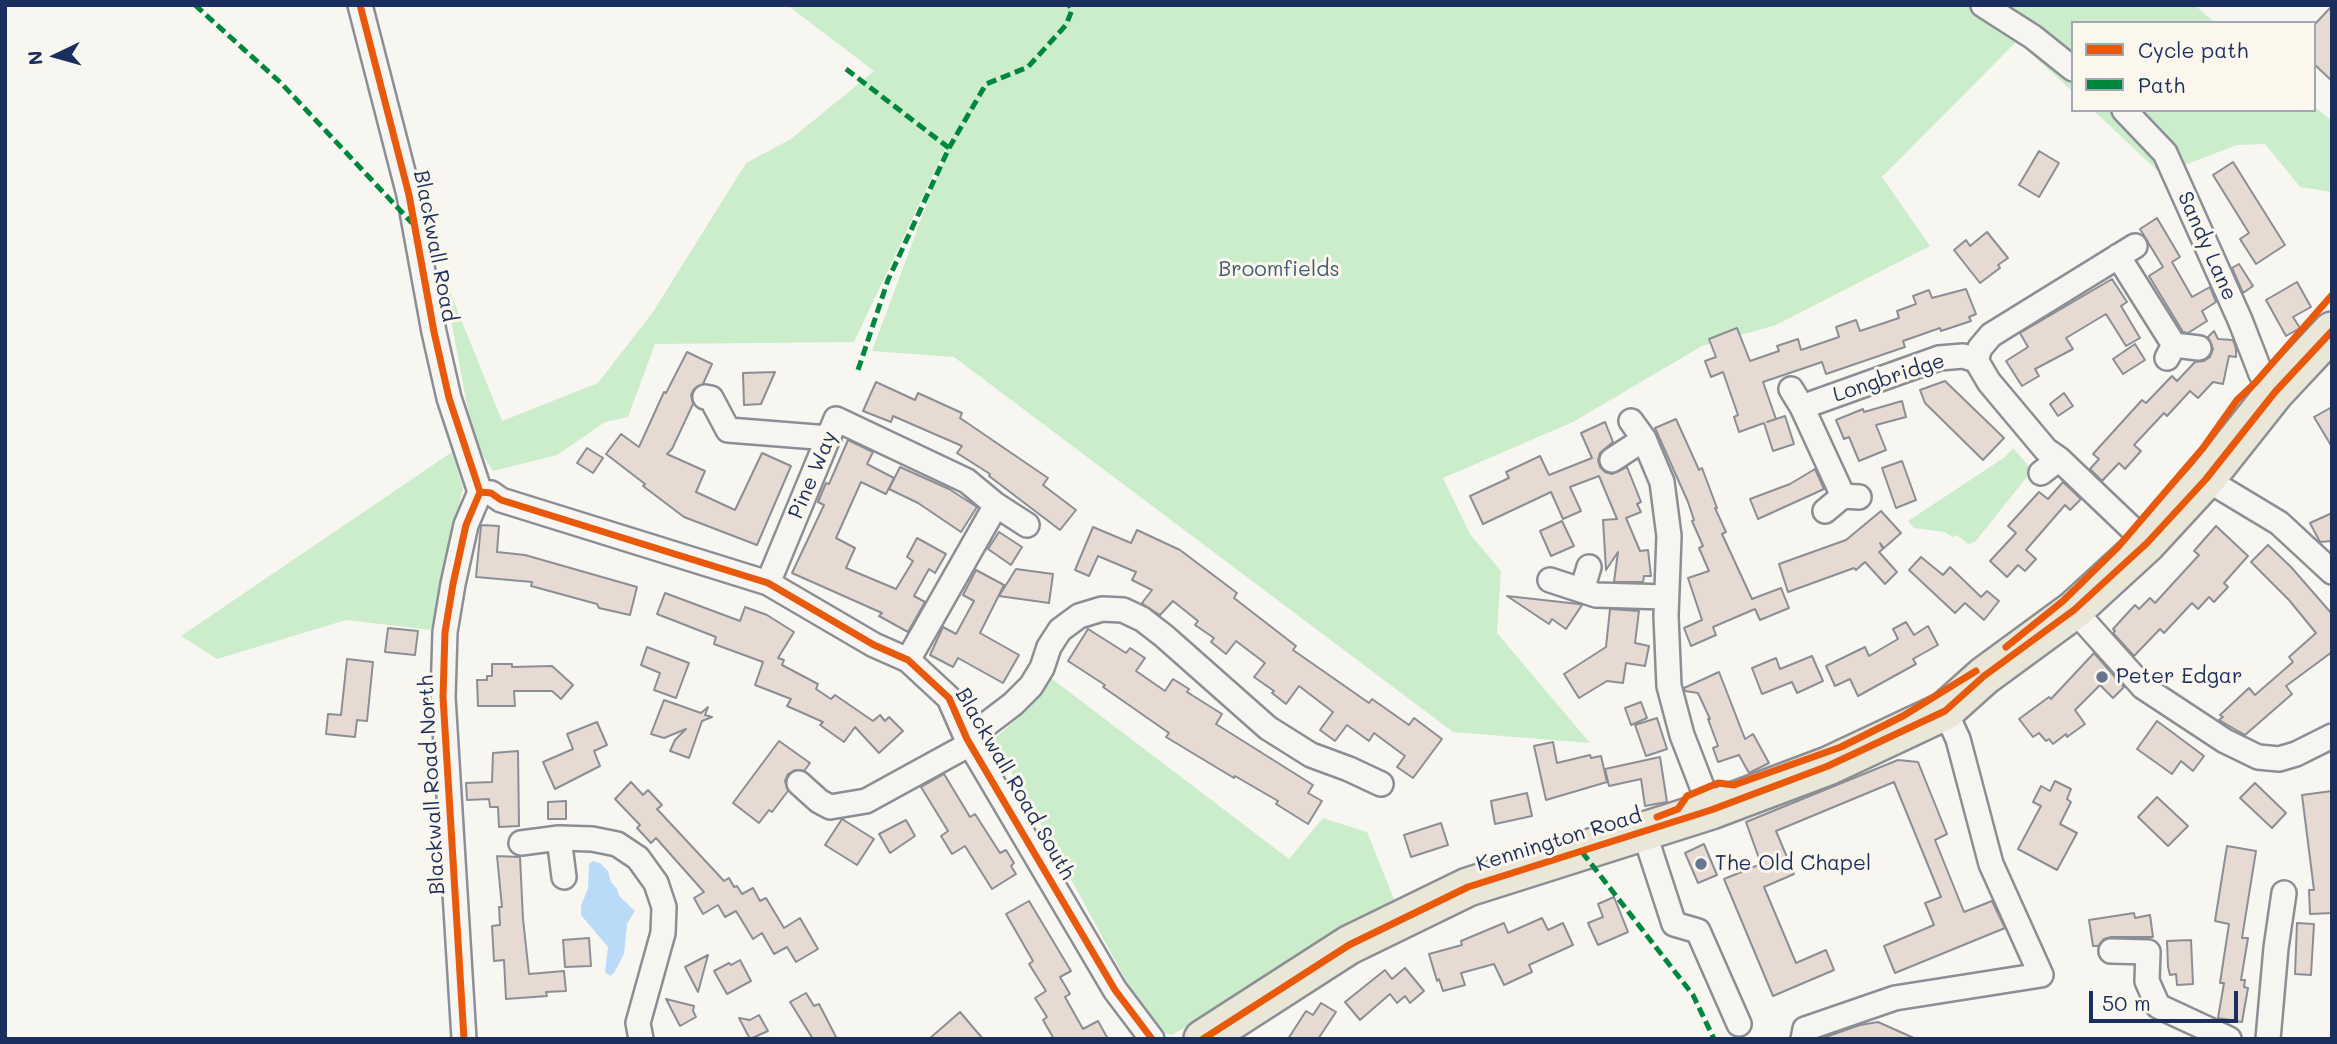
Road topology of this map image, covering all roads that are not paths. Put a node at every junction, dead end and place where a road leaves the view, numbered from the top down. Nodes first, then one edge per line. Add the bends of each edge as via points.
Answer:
1 (359, 5) edge
2 (1983, 5) edge
3 (2071, 67) edge
4 (2126, 112) edge
5 (2332, 331) edge
6 (2199, 348) dead end
7 (1976, 360) junction
8 (2275, 392) junction
9 (705, 397) dead end
10 (829, 438) junction
11 (1612, 460) dead end
12 (2206, 479) junction
13 (480, 492) junction
14 (996, 505) junction
15 (1825, 511) dead end
16 (1027, 525) dead end
17 (2147, 543) junction
18 (1589, 567) dead end
19 (2332, 572) edge
20 (1550, 580) dead end
21 (768, 583) junction
22 (1583, 590) junction
23 (1666, 597) junction
24 (2074, 610) junction
25 (908, 660) junction
26 (1945, 711) junction
27 (2332, 736) edge
28 (968, 742) junction
29 (799, 783) dead end
30 (1381, 785) dead end
31 (1712, 810) junction
32 (1644, 832) junction
33 (559, 838) junction
34 (521, 844) dead end
35 (564, 877) dead end
36 (2284, 894) dead end
37 (2111, 951) dead end
38 (1740, 1024) dead end
39 (464, 1039) edge
40 (641, 1039) edge
41 (1152, 1039) edge
42 (1203, 1039) edge
43 (1803, 1039) edge
44 (2228, 1039) edge
45 (2268, 1039) edge

1 - 13 street, Blackwall Road via 409,195 449,398
2 - 3 street
4 - 8 street, Sandy Lane via 2165,153 2261,374
5 - 8 main road, Kennington Road
6 - 7 street, Longbridge via 2170,351 2126,251 1991,335
7 - 15 street, Longbridge via 1939,358 1797,398 1851,497
7 - 17 street, Longbridge via 2051,455
8 - 12 main road, Kennington Road
9 - 10 street via 711,398 728,430
10 - 14 street, Pine Way via 836,419 967,481
10 - 21 street, Pine Way
11 - 23 street via 1637,430 1662,482 1669,518
12 - 17 main road, Kennington Road
12 - 19 street via 2279,523
13 - 21 street, Blackwall Road South
13 - 39 street, Blackwall Road North via 466,525 453,584 445,632 443,697
14 - 16 street, Pine Way
14 - 25 street
17 - 24 main road, Kennington Road
18 - 22 street
20 - 22 street
21 - 25 street, Blackwall Road South
22 - 23 street via 1595,595
23 - 31 street via 1669,686 1682,735
24 - 26 main road, Kennington Road via 1984,676
24 - 27 street via 2143,687 2225,741 2258,757 2279,759
25 - 28 street, Blackwall Road South via 949,698
26 - 31 main road, Kennington Road via 1828,766
26 - 43 street via 1958,739 1991,864 2041,975 1895,998 1805,1030
28 - 29 street via 866,801 830,807
28 - 30 street via 1031,687 1060,630 1090,613 1123,611 1164,636 1268,728 1311,755
28 - 41 street, Blackwall Road South via 1115,990
31 - 32 main road, Kennington Road
32 - 38 street via 1674,924 1698,931
32 - 42 main road, Kennington Road via 1468,887 1397,920 1349,945
33 - 34 street
33 - 35 street
33 - 40 street via 617,844 638,858 656,883 664,907 663,933 638,1023
36 - 45 street
37 - 44 street via 2148,952 2147,981 2158,1006

